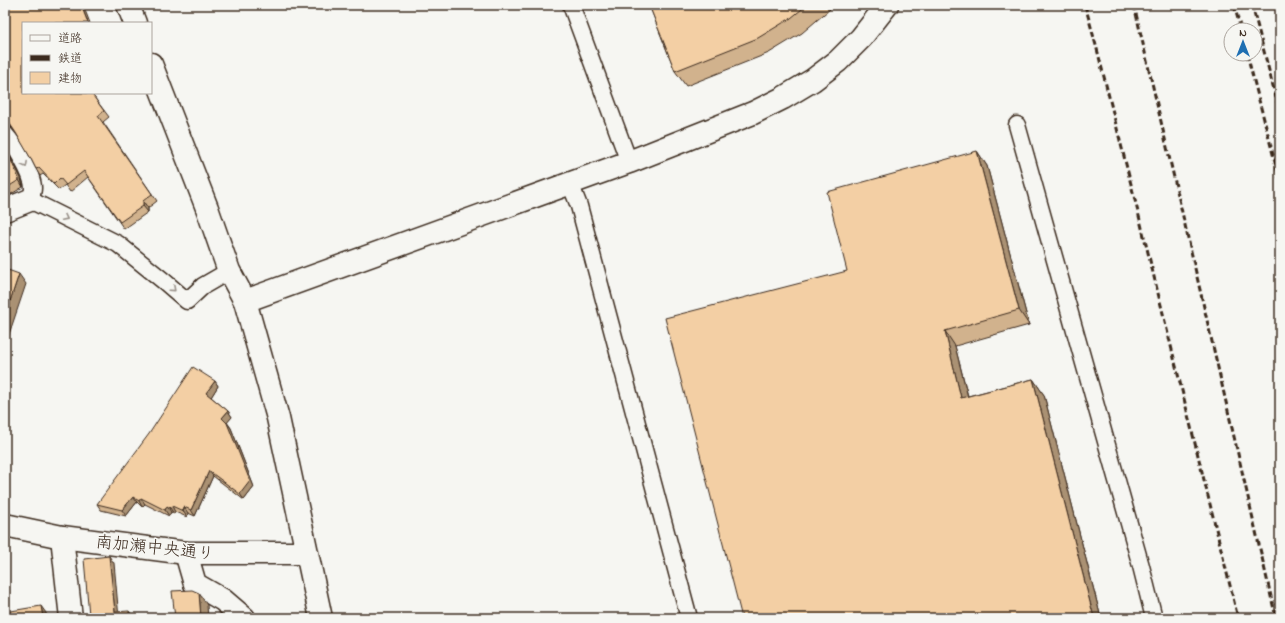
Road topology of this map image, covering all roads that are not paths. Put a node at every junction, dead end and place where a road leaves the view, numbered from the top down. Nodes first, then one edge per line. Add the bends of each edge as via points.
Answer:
1 (128, 5) edge
2 (571, 5) edge
3 (887, 5) edge
4 (135, 22) edge
5 (152, 67) edge
6 (1017, 125) dead end
7 (5, 134) edge
8 (629, 162) junction
9 (570, 183) junction
10 (30, 200) junction
11 (5, 210) edge
12 (229, 271) junction
13 (245, 301) junction
14 (5, 525) edge
15 (62, 537) junction
16 (186, 553) junction
17 (306, 553) junction
18 (71, 618) edge
19 (244, 618) edge
20 (321, 618) edge
21 (689, 618) edge
22 (1154, 618) edge

1 - 4 street
2 - 8 lane
3 - 8 street via 861,38 838,61 813,80 783,98 721,126
5 - 12 street
6 - 22 lane
7 -> 10 lane via 27,168 33,187
8 - 9 street
9 - 13 street
9 - 21 lane via 580,206
10 - 11 street
10 -> 12 lane via 118,244 187,301 203,286
12 - 13 street
13 - 17 street via 278,418
14 - 15 street, 南加瀬中央通り
15 - 16 street, 南加瀬中央通り
15 - 18 street
16 - 17 street, 南加瀬中央通り
16 - 19 street via 195,584 223,600
17 - 20 street

